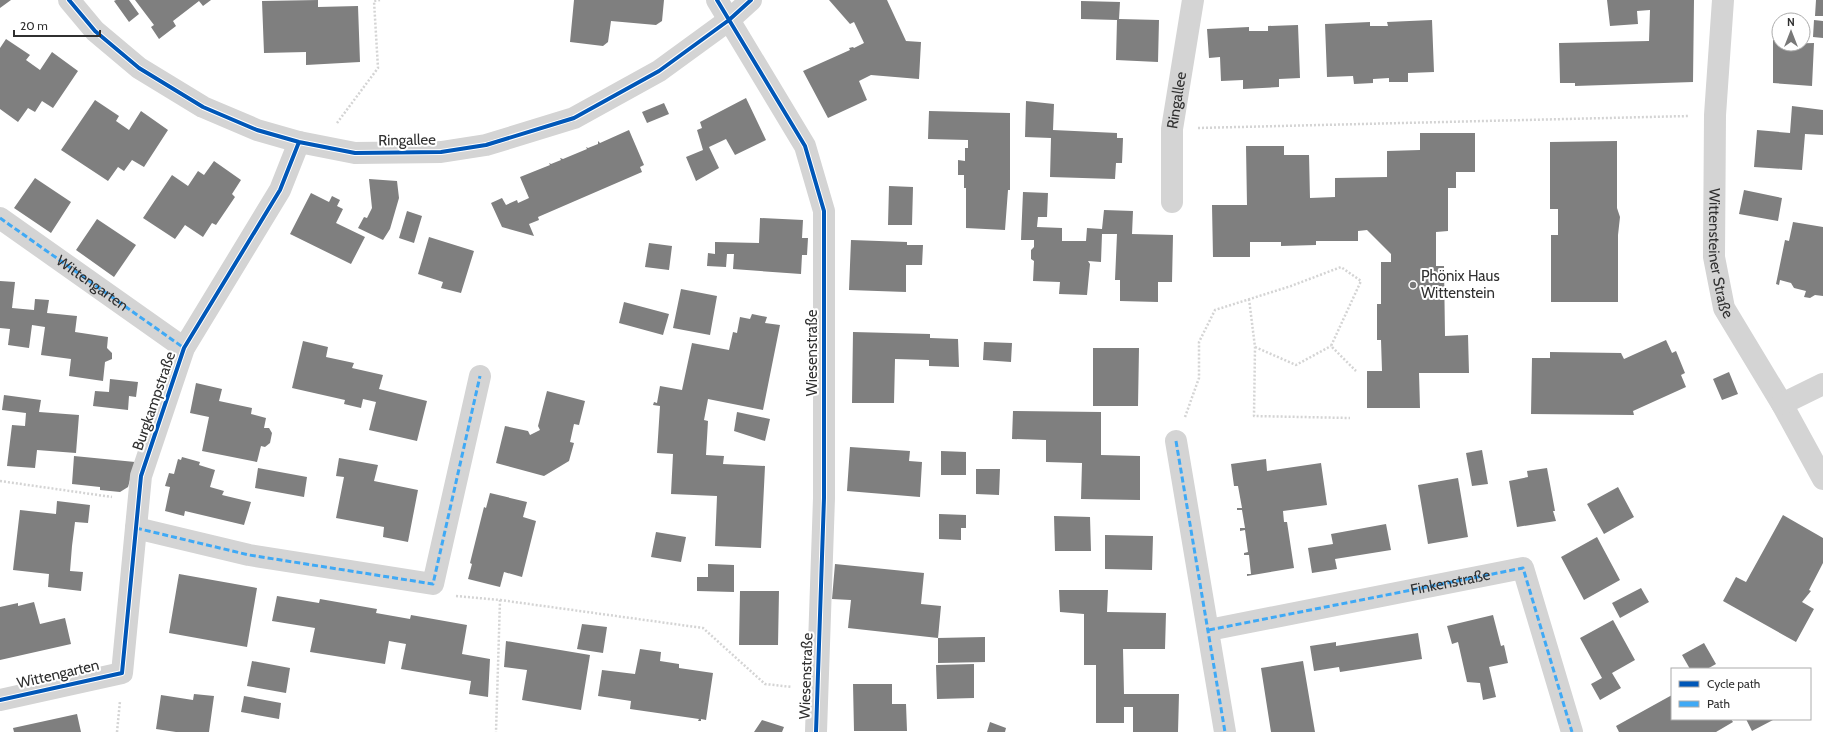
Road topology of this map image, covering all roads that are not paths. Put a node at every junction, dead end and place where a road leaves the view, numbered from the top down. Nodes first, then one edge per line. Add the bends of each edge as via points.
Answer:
1 (68, 0) edge
2 (717, 0) edge
3 (751, 0) edge
4 (1193, 0) edge
5 (1723, 0) edge
6 (729, 20) junction
7 (299, 142) junction
8 (1172, 202) dead end
9 (0, 218) edge
10 (184, 348) junction
11 (480, 376) dead end
12 (1823, 384) edge
13 (1782, 404) junction
14 (1176, 442) road end
15 (1823, 479) edge
16 (136, 528) junction
17 (1209, 630) junction
18 (122, 672) joint
19 (0, 700) edge
20 (816, 732) edge
21 (1225, 732) edge
22 (1572, 732) edge

1 - 7 street, Ringallee via 95,31 139,68 203,107 250,128
2 - 6 street, Wiesenstraße
3 - 6 street, Ringallee
4 - 8 street, Ringallee via 1172,129
5 - 13 street, Wittensteiner Straße via 1715,115 1714,257 1724,308
6 - 7 street, Ringallee via 659,72 574,118 486,145 442,152 355,153
6 - 20 street, Wiesenstraße via 805,146 824,211 824,498
7 - 10 street, Burgkampstraße via 280,190
9 - 10 street, Wittengarten
10 - 16 street, Burgkampstraße via 141,476
11 - 16 street via 433,584 249,555
12 - 13 street
13 - 15 street, Wittensteiner Straße
14 - 17 street
16 - 18 street, Burgkampstraße
17 - 21 street
17 - 22 street, Finkenstraße via 1523,568
18 - 19 street, Wittengarten

